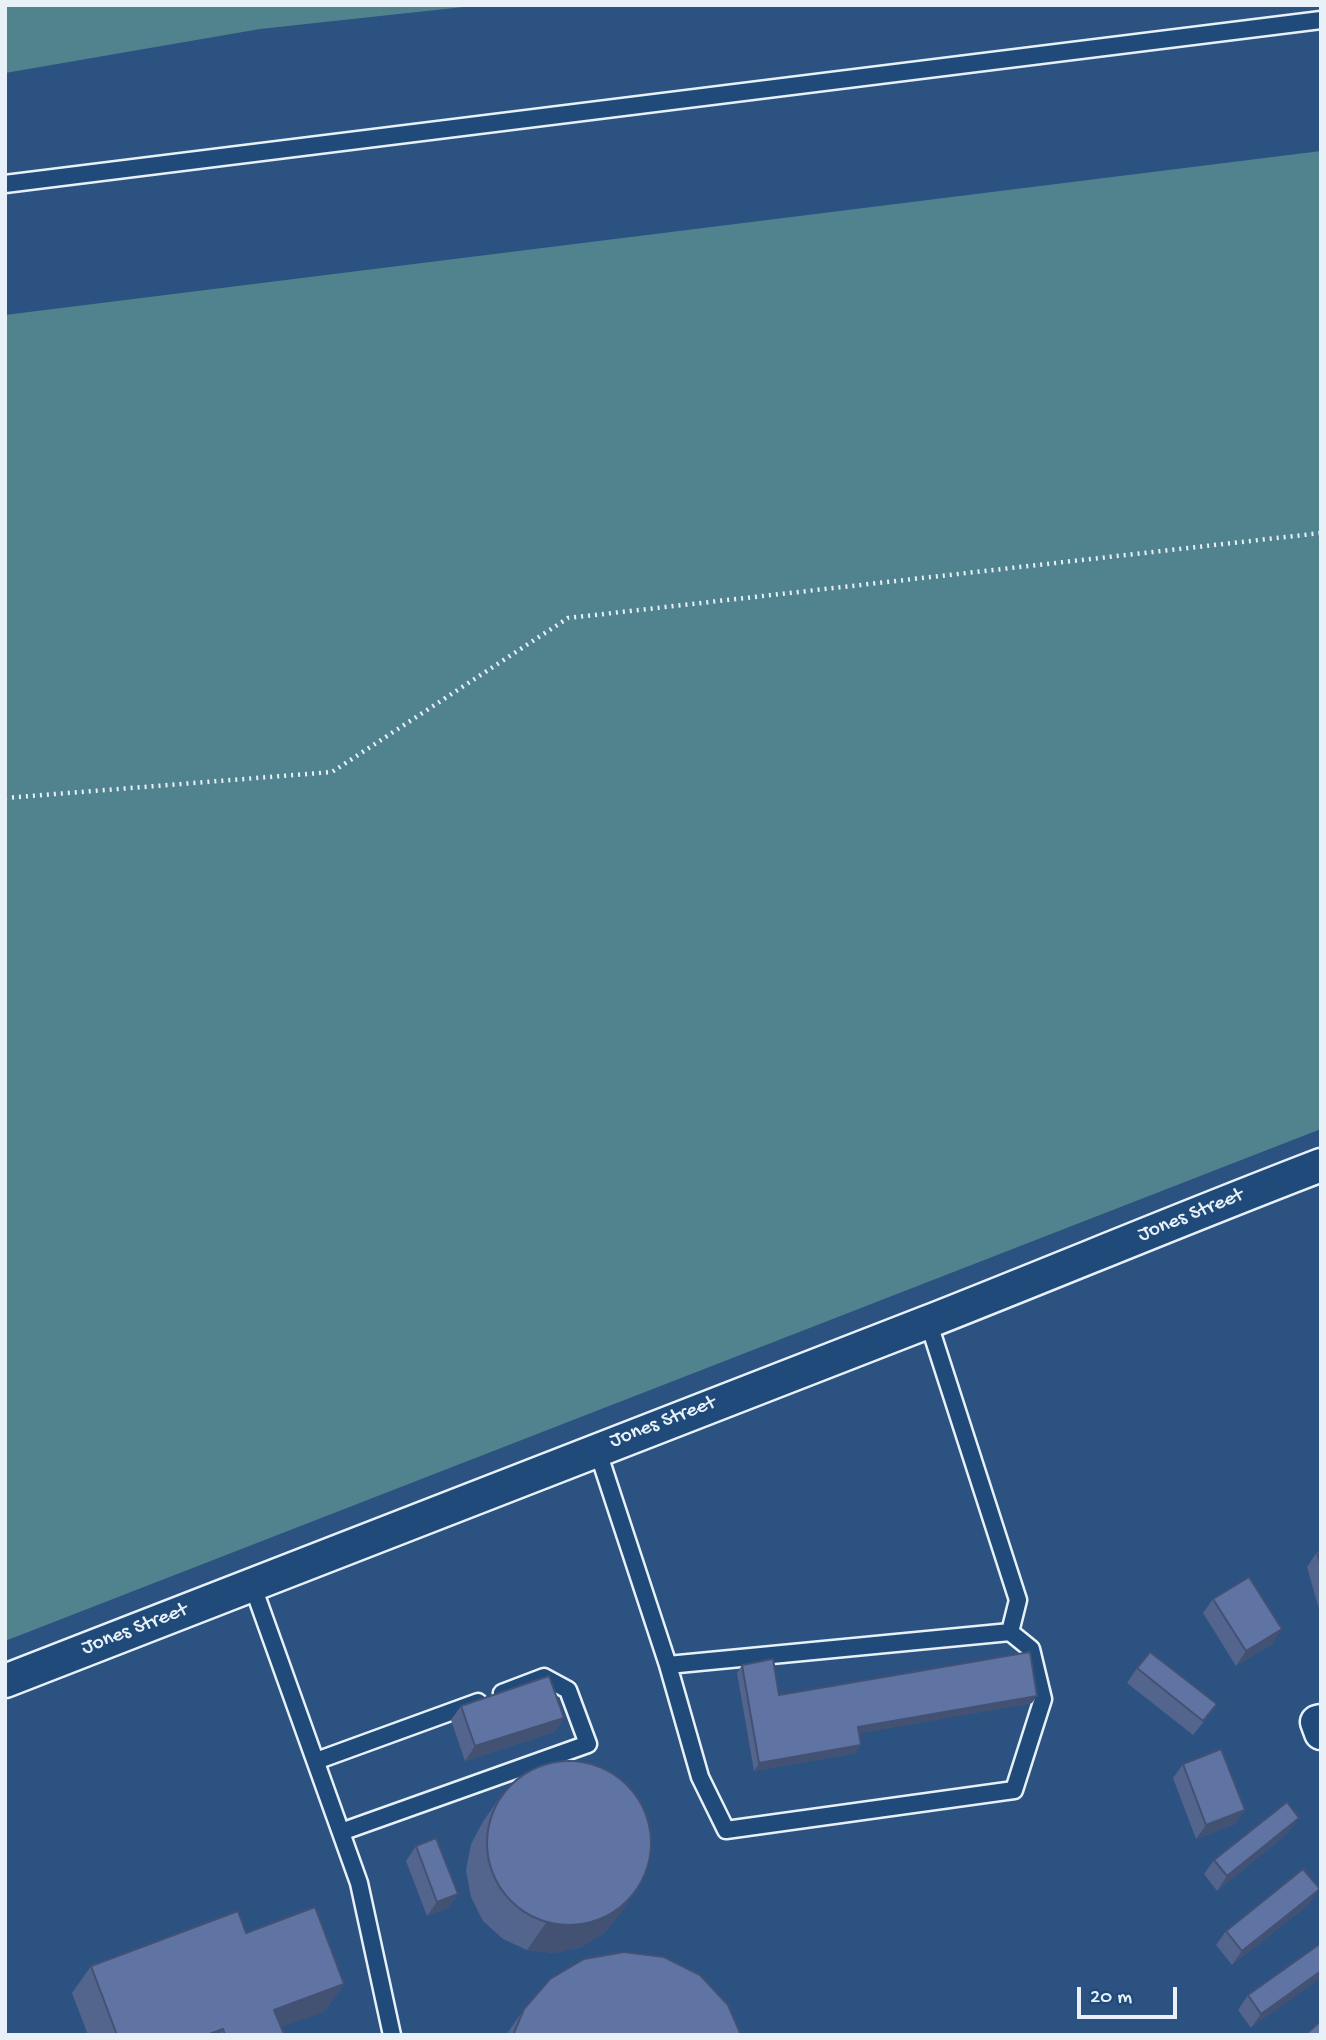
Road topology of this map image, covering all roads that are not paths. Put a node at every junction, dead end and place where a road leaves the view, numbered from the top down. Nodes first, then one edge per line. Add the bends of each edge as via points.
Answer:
1 (1321, 20) edge
2 (5, 184) edge
3 (1321, 1165) edge
4 (928, 1321) junction
5 (597, 1448) junction
6 (252, 1584) junction
7 (1010, 1632) junction
8 (668, 1665) junction
9 (5, 1681) edge
10 (1321, 1721) edge
11 (1321, 1733) edge
12 (316, 1761) junction
13 (341, 1832) junction
14 (392, 2035) edge

1 - 2 lane
3 - 4 street, Jones Street
4 - 5 street, Jones Street
4 - 7 lane via 1017,1600
5 - 6 street, Jones Street
5 - 8 lane
6 - 9 street, Jones Street
6 - 12 lane
7 - 8 lane
7 - 8 lane via 1031,1650 1043,1699 1014,1790 726,1830 699,1777
10 - 11 street via 1317,1722
12 - 13 lane
12 - 13 lane via 544,1677 568,1690 588,1744
13 - 14 lane via 359,1883

